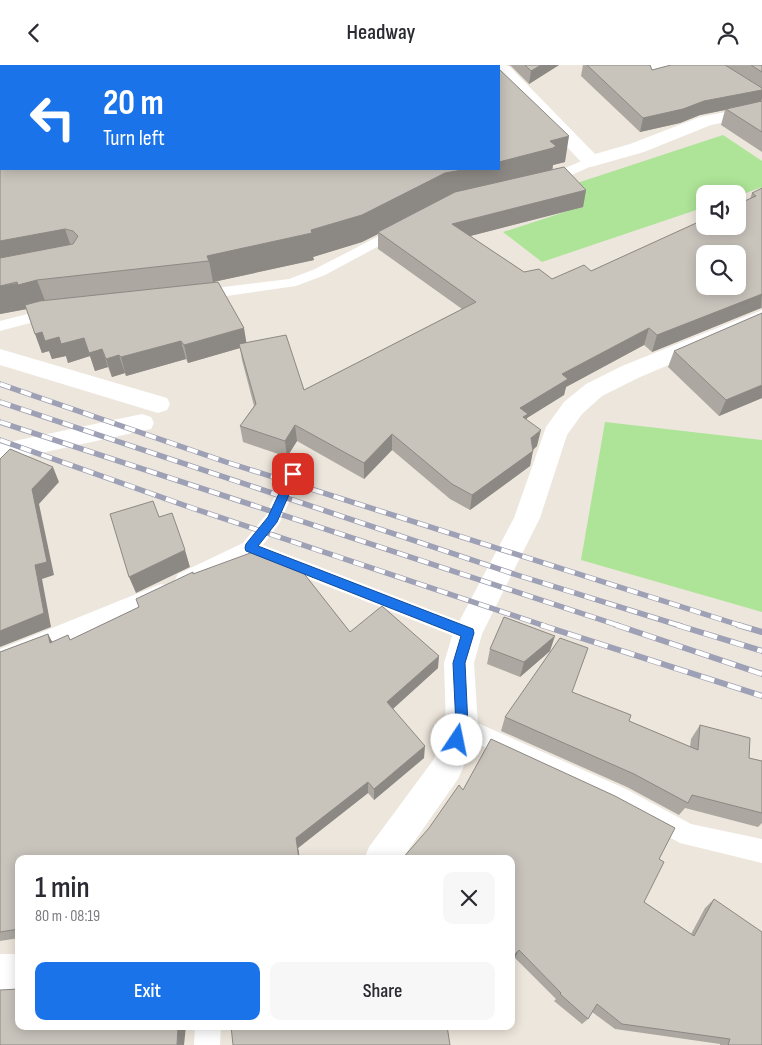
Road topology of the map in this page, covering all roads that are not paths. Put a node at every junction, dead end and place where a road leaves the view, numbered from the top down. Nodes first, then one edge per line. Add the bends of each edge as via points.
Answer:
1 (643, 65) edge
2 (500, 70) edge
3 (700, 70) edge
4 (762, 110) edge
5 (591, 161) junction
6 (535, 184) edge
7 (415, 222) edge
8 (188, 296) edge
9 (72, 310) edge
10 (762, 317) edge
11 (0, 326) edge
12 (0, 357) edge
13 (158, 404) dead end
14 (142, 423) dead end
15 (0, 453) edge
16 (293, 474) dead end
17 (250, 548) junction
18 (468, 633) junction
19 (0, 658) edge
20 (462, 726) junction
21 (762, 851) edge
22 (384, 855) edge
23 (0, 972) edge
24 (15, 972) edge
25 (208, 1030) edge
26 (207, 1045) edge

1 - 3 lane
2 - 5 street
4 - 5 street via 706,121 637,148
5 - 6 lane via 554,179
7 - 8 lane via 320,272 291,283
9 - 11 lane
10 - 18 street via 630,372 594,390 573,408 555,433 527,518
12 - 13 street
14 - 15 street
16 - 17 lane via 273,519
17 - 18 lane
17 - 19 lane via 139,603
18 - 20 street via 459,663
20 - 21 lane via 618,797 688,835
20 - 22 street via 447,768
23 - 24 street
25 - 26 lane

